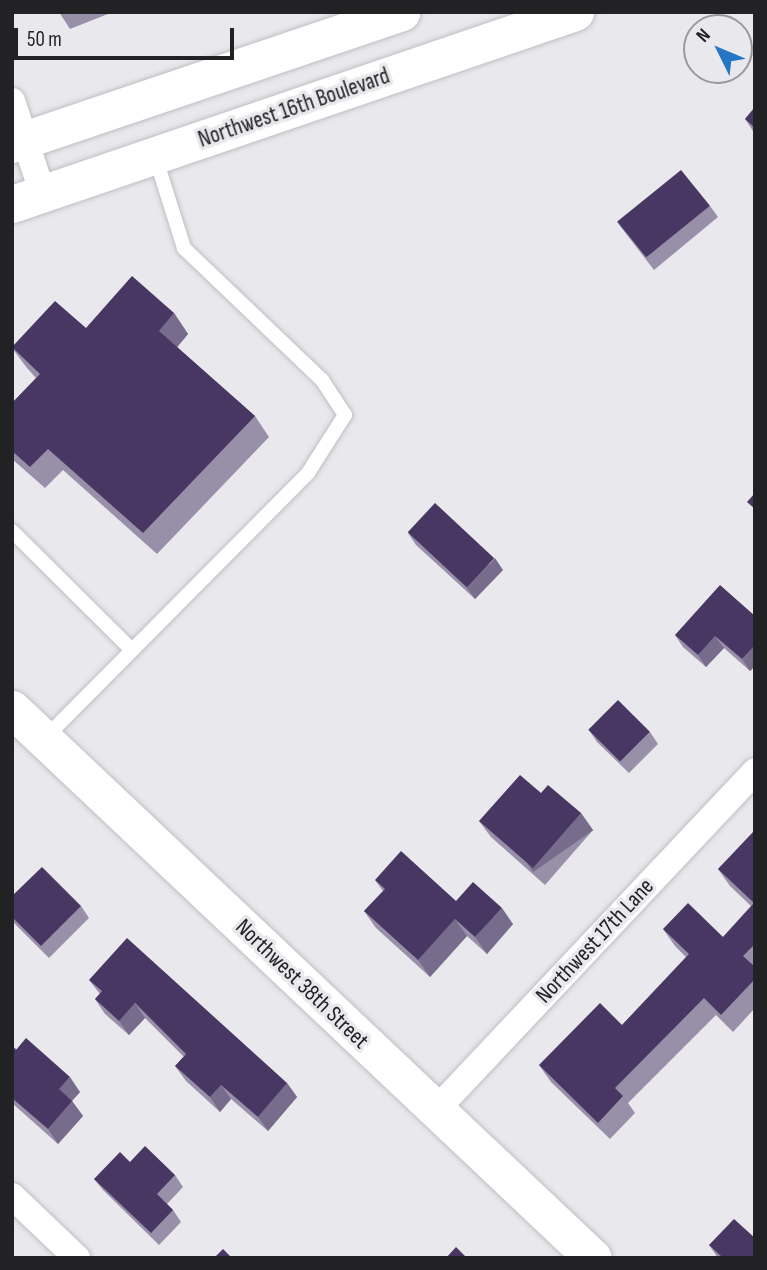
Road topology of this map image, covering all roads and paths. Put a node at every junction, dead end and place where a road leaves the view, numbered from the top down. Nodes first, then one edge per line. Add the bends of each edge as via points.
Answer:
1 (401, 12) edge
2 (575, 12) edge
3 (12, 101) edge
4 (19, 142) edge
5 (155, 155) junction
6 (28, 199) edge
7 (12, 531) edge
8 (132, 649) junction
9 (12, 709) edge
10 (44, 739) junction
11 (755, 771) edge
12 (435, 1111) junction
13 (12, 1196) edge
14 (76, 1258) edge
15 (593, 1258) edge

1 - 4 main road
2 - 5 main road, Northwest 16th Boulevard
3 - 4 street
4 - 6 street
5 - 6 main road, Northwest 16th Boulevard
5 - 8 lane via 184,248 322,380 345,415 308,473
7 - 8 lane
8 - 10 lane
9 - 10 main road, Northwest 38th Street
10 - 12 main road, Northwest 38th Street
11 - 12 street, Northwest 17th Lane
12 - 15 main road, Northwest 38th Street
13 - 14 street

